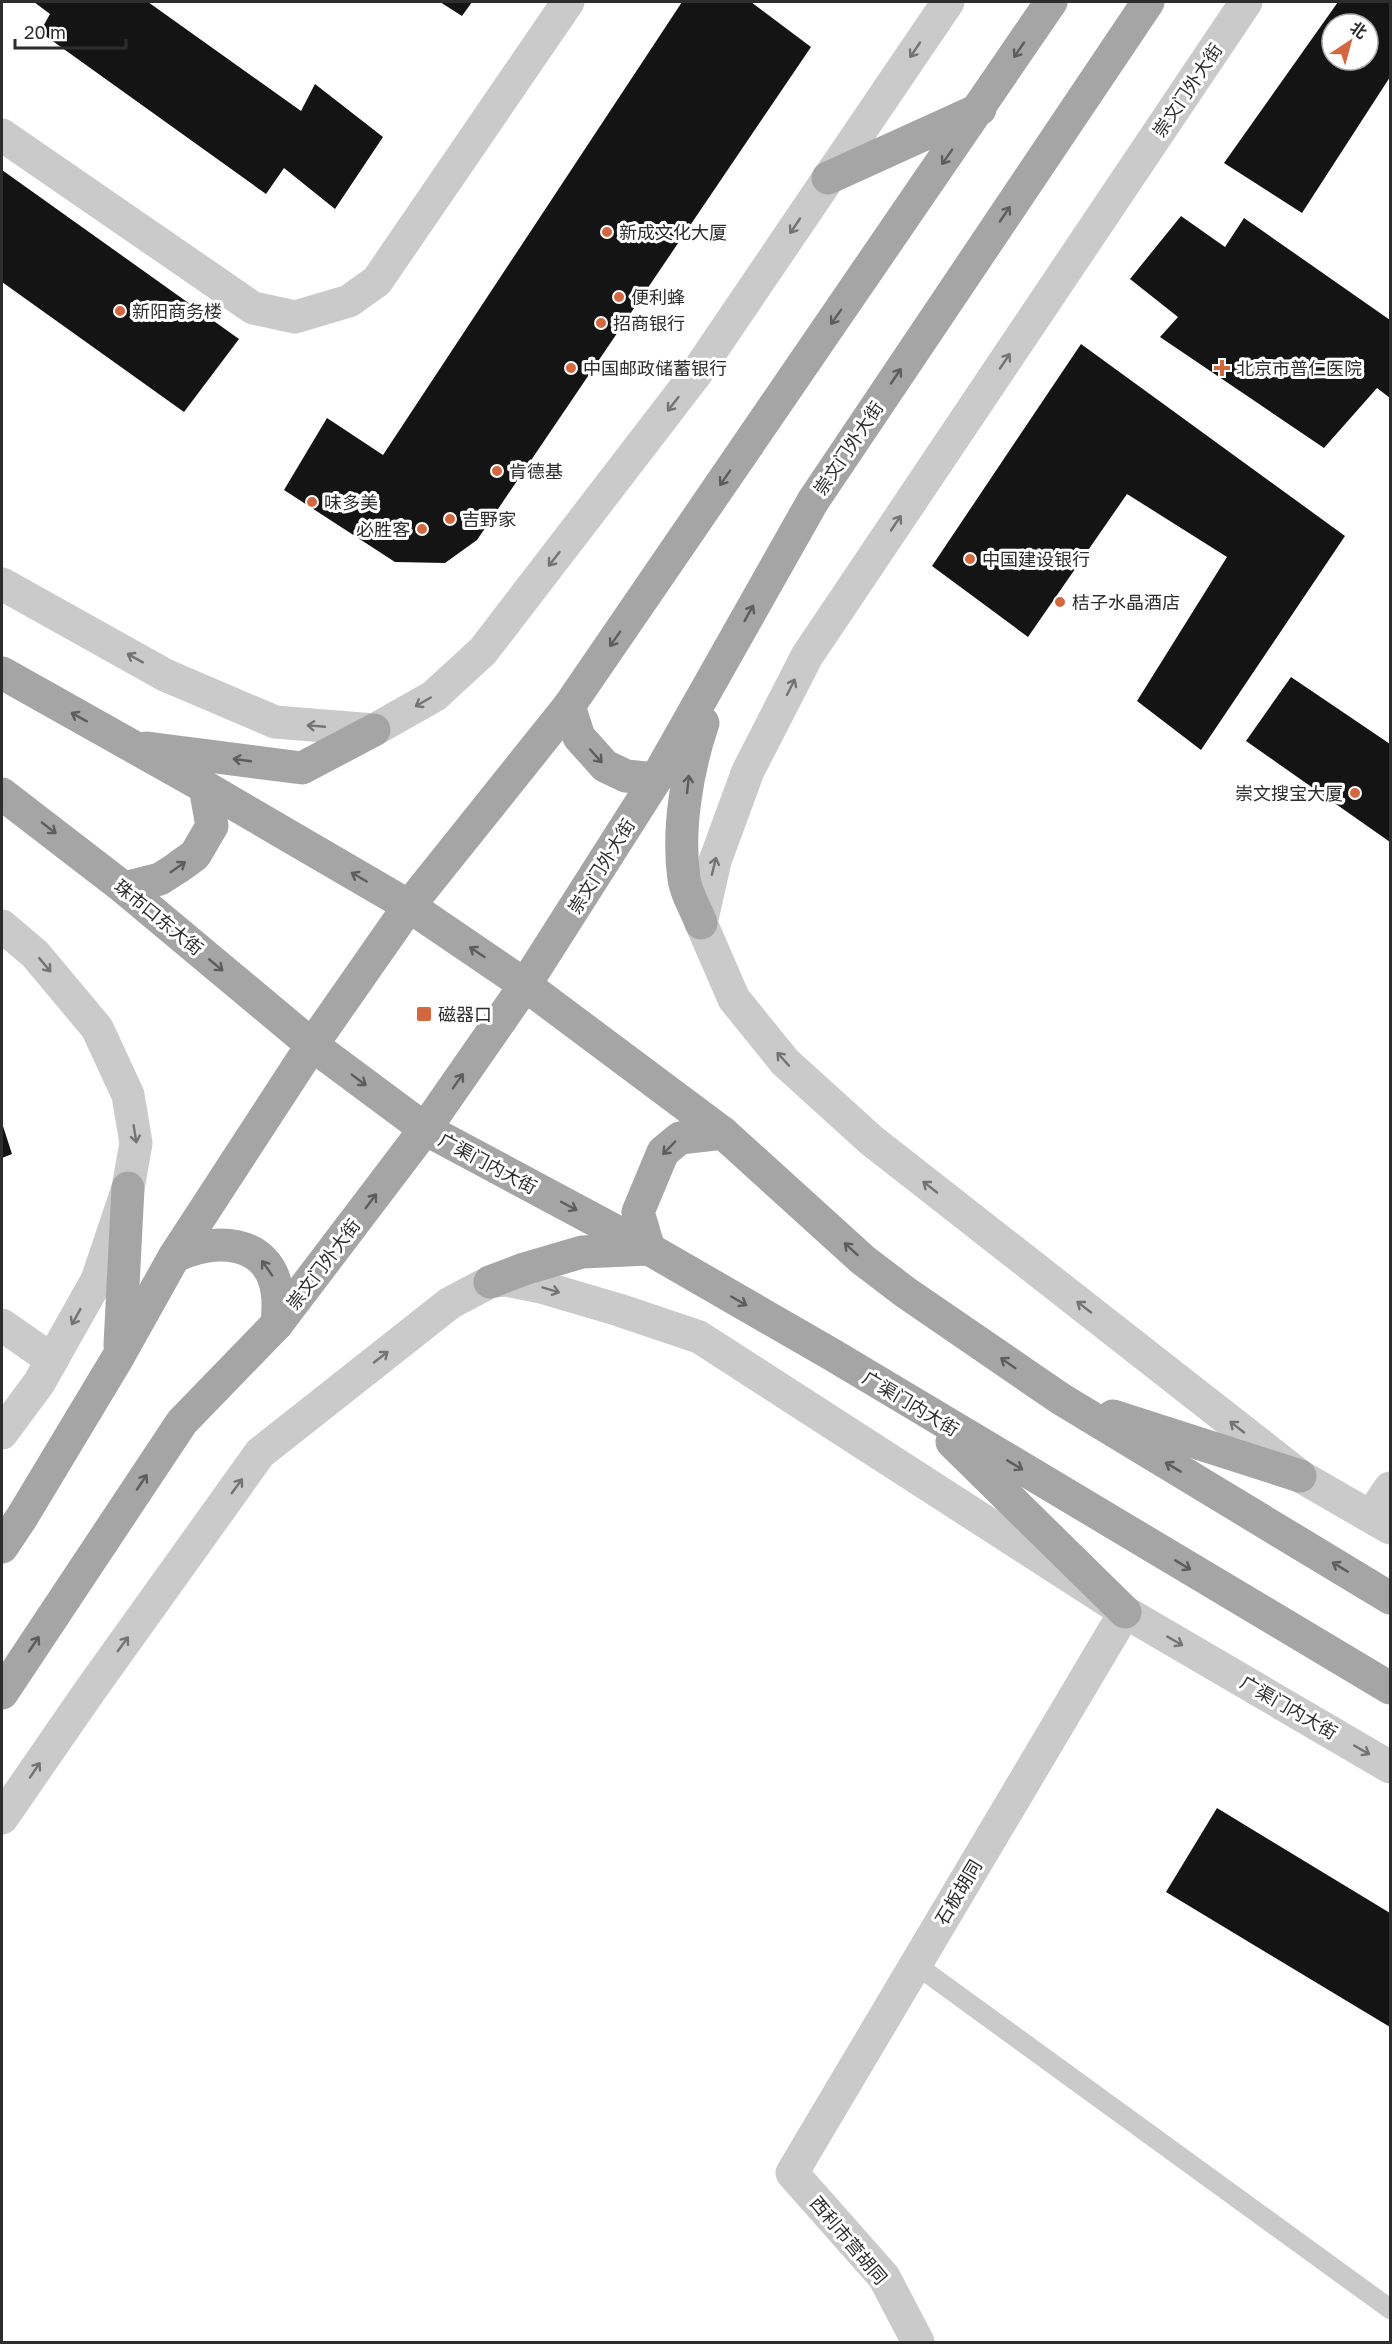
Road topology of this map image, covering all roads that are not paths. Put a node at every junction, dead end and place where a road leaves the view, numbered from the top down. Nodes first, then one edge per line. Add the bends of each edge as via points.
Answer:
1 (568, 2) edge
2 (948, 2) edge
3 (1051, 2) edge
4 (1148, 2) edge
5 (1246, 2) edge
6 (980, 109) junction
7 (2, 135) edge
8 (828, 178) junction
9 (2, 584) edge
10 (724, 657) junction
11 (2, 673) edge
12 (569, 706) junction
13 (374, 730) junction
14 (130, 745) junction
15 (657, 779) junction
16 (205, 787) junction
17 (2, 794) edge
18 (124, 888) junction
19 (409, 906) junction
20 (701, 923) junction
21 (2, 926) edge
22 (525, 985) junction
23 (312, 1045) junction
24 (425, 1130) junction
25 (723, 1133) junction
26 (128, 1188) junction
27 (649, 1249) junction
28 (174, 1257) junction
29 (490, 1282) junction
30 (277, 1324) junction
31 (2, 1326) edge
32 (120, 1353) junction
33 (52, 1360) junction
34 (1061, 1399) junction
35 (917, 1407) junction
36 (2, 1433) edge
37 (1300, 1476) junction
38 (1390, 1488) edge
39 (12, 1522) edge
40 (1381, 1522) edge
41 (2, 1547) edge
42 (1390, 1598) edge
43 (1125, 1612) junction
44 (1390, 1688) edge
45 (2, 1693) edge
46 (1390, 1767) edge
47 (2, 1818) edge
48 (915, 1964) junction
49 (792, 2173) joint
50 (1390, 2308) edge
51 (918, 2343) edge

1 - 7 street via 377,281 349,302 296,317 253,308
2 -> 8 street
3 -> 6 main road
10 -> 4 main road, 崇文门外大街 via 813,501
20 -> 5 street, 崇文门外大街 via 715,861 748,771 807,656
6 - 8 main road
6 -> 12 main road
8 -> 13 street via 695,375 483,651 434,696
13 -> 9 street via 275,722 165,675
10 - 15 main road, 崇文门外大街
20 -> 10 main road via 684,881 683,837 690,761
14 -> 11 main road
12 -> 15 main road via 579,737 605,766 626,776
12 - 19 main road
13 -> 14 main road via 302,768
14 - 16 main road
15 - 22 main road, 崇文门外大街
18 -> 16 main road via 160,879 195,855 212,826
19 -> 16 main road
17 -> 18 main road, 珠市口东大街
18 -> 23 main road, 珠市口东大街
22 -> 19 main road
19 - 23 main road
37 -> 20 street via 871,1140 785,1062 734,999
21 -> 26 street via 35,954 97,1028 128,1095 136,1143
24 -> 22 main road, 崇文门外大街
22 - 25 main road
23 -> 24 main road, 珠市口东大街
23 - 28 main road
24 -> 27 main road, 广渠门内大街
30 -> 24 main road, 崇文门外大街
25 -> 27 main road via 680,1138 663,1152 638,1212
34 -> 25 main road via 863,1260
26 - 32 main road
26 -> 33 street via 97,1280
27 - 29 main road via 582,1252
27 -> 35 main road, 广渠门内大街
30 -> 28 main road via 278,1291 268,1266 258,1256 218,1244 191,1248
28 - 32 main road
29 -> 43 street, 广渠门内大街 via 506,1280 541,1287 699,1337
47 -> 29 street via 260,1453 450,1303
45 -> 30 main road, 崇文门外大街 via 182,1422
31 - 33 street
32 - 39 main road
33 - 36 street
34 - 37 main road
42 -> 34 main road
35 - 43 main road
35 -> 44 main road, 广渠门内大街
37 - 40 street
38 - 40 street
39 - 41 main road
43 -> 46 street, 广渠门内大街
43 - 48 street, 石板胡同
48 - 49 street, 石板胡同
48 - 50 lane
49 - 51 street, 西利市营胡同 via 884,2277

